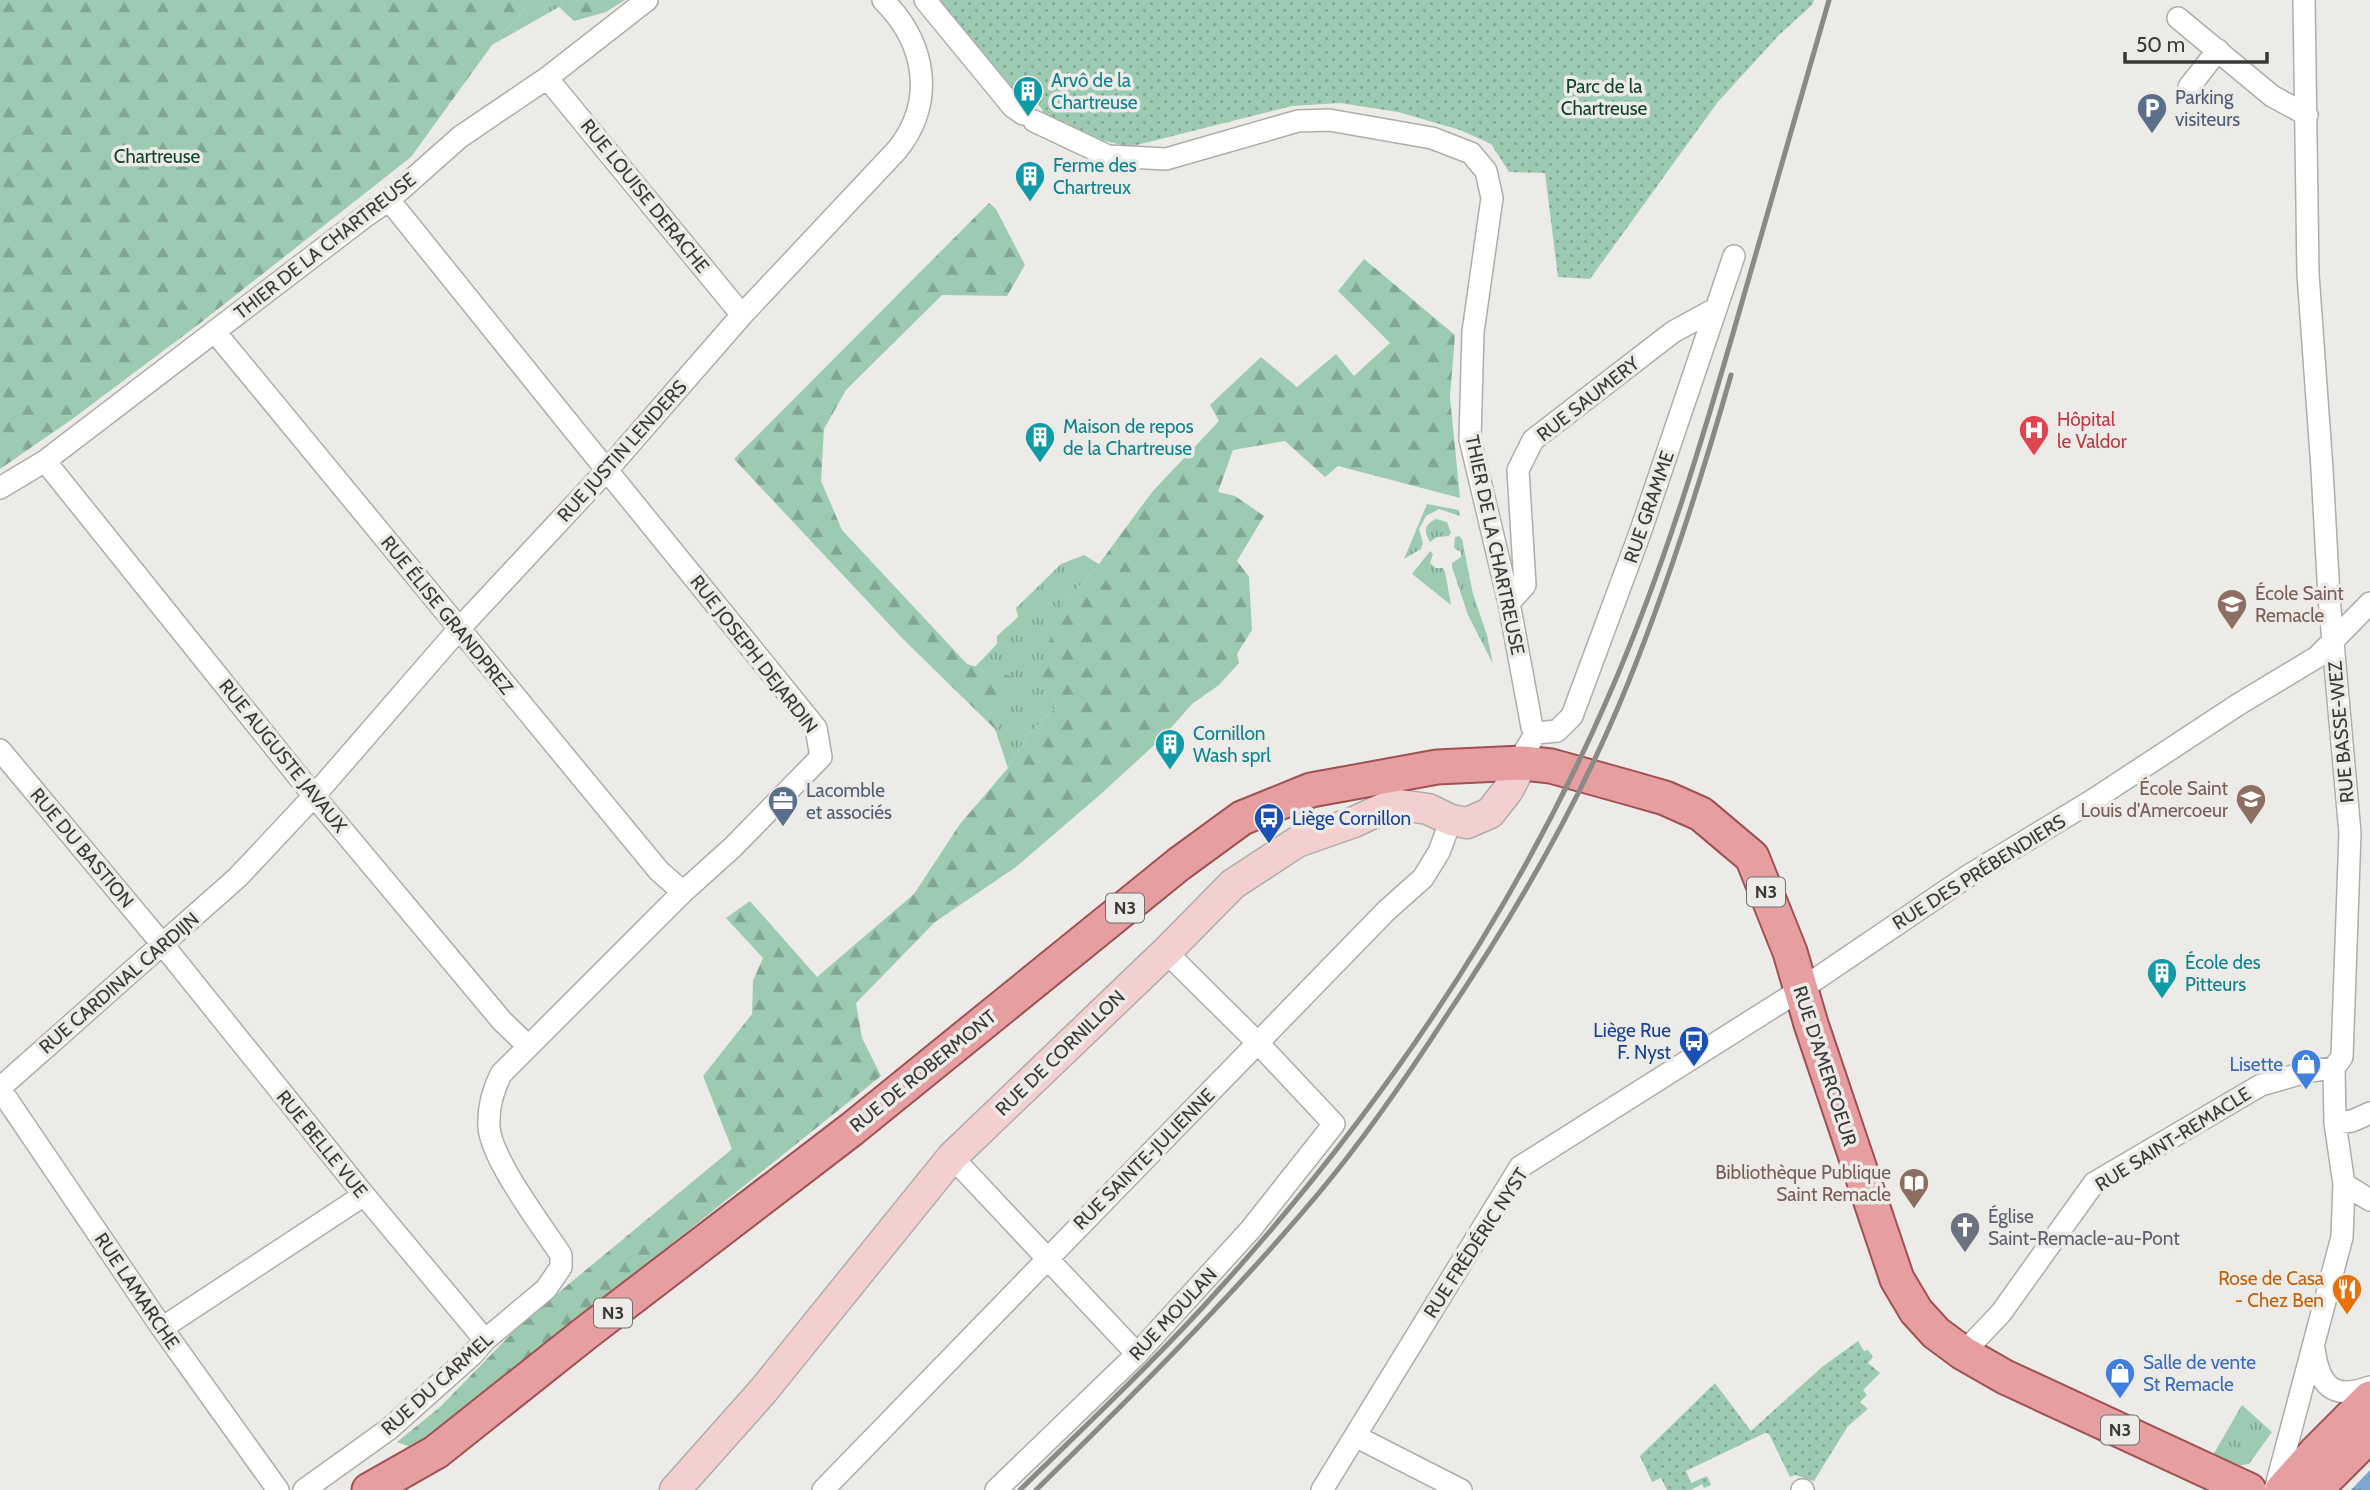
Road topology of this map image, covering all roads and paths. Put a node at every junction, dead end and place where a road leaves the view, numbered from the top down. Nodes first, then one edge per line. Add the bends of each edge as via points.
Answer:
1 (647, 0) edge
2 (883, 0) edge
3 (925, 0) edge
4 (2304, 0) edge
5 (2178, 18) dead end
6 (2218, 50) junction
7 (547, 78) junction
8 (2189, 87) dead end
9 (2306, 114) junction
10 (389, 200) junction
11 (1734, 256) dead end
12 (1716, 309) junction
13 (743, 315) junction
14 (215, 332) junction
15 (45, 461) junction
16 (607, 470) junction
17 (0, 488) edge
18 (1509, 603) junction
19 (2370, 603) edge
20 (458, 630) junction
21 (2334, 642) junction
22 (1536, 733) junction
23 (0, 750) edge
24 (1522, 763) junction
25 (314, 796) junction
26 (1451, 820) junction
27 (238, 877) joint
28 (683, 892) junction
29 (163, 945) junction
30 (1166, 952) junction
31 (1800, 990) junction
32 (1259, 1044) junction
33 (527, 1045) junction
34 (2334, 1068) junction
35 (0, 1089) edge
36 (2370, 1113) edge
37 (2335, 1123) junction
38 (952, 1157) junction
39 (2344, 1184) junction
40 (364, 1195) junction
41 (2370, 1200) edge
42 (1046, 1259) junction
43 (561, 1267) joint
44 (162, 1328) junction
45 (485, 1340) junction
46 (2313, 1343) junction
47 (1963, 1353) junction
48 (1137, 1354) junction
49 (2370, 1387) edge
50 (2370, 1398) edge
51 (2370, 1435) edge
52 (1355, 1436) junction
53 (278, 1490) edge
54 (304, 1490) edge
55 (369, 1490) edge
56 (675, 1490) edge
57 (823, 1490) edge
58 (996, 1490) edge
59 (1322, 1490) edge
60 (1461, 1490) edge
61 (2249, 1490) edge
62 (2275, 1490) edge
63 (2282, 1490) edge
64 (2315, 1490) edge

1 - 7 street, THIER DE LA CHARTREUSE
2 - 13 street, RUE JUSTIN LENDERS via 900,17 914,42 921,69 910,134
3 - 18 street, THIER DE LA CHARTREUSE via 1013,107 1108,156 1166,159 1298,121 1329,120 1432,138 1471,153 1486,171 1492,198 1473,332 1470,439
4 - 9 street, RUE BASSE-WEZ
5 - 6 street
6 - 8 street
6 - 9 street via 2272,96
7 - 10 street, THIER DE LA CHARTREUSE via 460,137
7 - 13 street, RUE LOUISE DERACHE
9 - 21 street, RUE BASSE-WEZ via 2308,274
10 - 14 street, THIER DE LA CHARTREUSE
10 - 16 street, RUE JOSEPH DEJARDIN
11 - 12 street, RUE GRAMME
12 - 18 street, RUE SAUMERY via 1673,332 1533,440 1518,470 1525,585
12 - 22 street, RUE GRAMME via 1572,716 1557,731
13 - 16 street, RUE JUSTIN LENDERS
14 - 15 street, THIER DE LA CHARTREUSE
14 - 20 street, RUE ÉLISE GRANDPREZ
15 - 17 street, THIER DE LA CHARTREUSE
15 - 25 street, RUE AUGUSTE JAVAUX
16 - 20 street, RUE JUSTIN LENDERS
16 - 28 street, RUE JOSEPH DEJARDIN via 818,734 821,757 811,770
18 - 22 street, THIER DE LA CHARTREUSE
19 - 21 street, RUE DES PRÉBENDIERS
20 - 25 street, RUE JUSTIN LENDERS
20 - 28 street, RUE ÉLISE GRANDPREZ via 659,872
21 - 31 street, RUE DES PRÉBENDIERS via 2318,657 1968,876
21 - 34 street, RUE BASSE-WEZ via 2350,833 2342,1057
22 - 24 street
23 - 29 street, RUE DU BASTION
24 - 26 main road, RUE DE CORNILLON via 1490,813 1467,823
24 - 31 main road, RUE D'AMERCOEUR / N3 via 1551,766 1665,798 1719,828 1752,857
24 - 55 main road, RUE DE ROBERMONT / N3 via 1437,767 1333,785 1242,818 436,1452
25 - 27 street, RUE JUSTIN LENDERS
25 - 33 street, RUE AUGUSTE JAVAUX
26 - 30 main road, RUE DE CORNILLON via 1427,809 1393,804 1297,842 1233,884
26 - 32 street, RUE SAINTE-JULIENNE via 1440,852 1423,878
27 - 29 street, RUE CARDINAL CARDIJN
28 - 33 street, RUE JOSEPH DEJARDIN
29 - 35 street, RUE CARDINAL CARDIJN
29 - 40 street, RUE BELLE VUE
30 - 32 street
30 - 38 main road, RUE DE CORNILLON
31 - 47 main road, RUE D'AMERCOEUR / N3 via 1897,1279 1936,1333
31 - 52 street, RUE FRÉDÉRIC NYST via 1520,1167
32 - 42 street, RUE SAINTE-JULIENNE
32 - 48 street, RUE MOULAN via 1334,1124 1251,1229
33 - 43 street, RUE JOSEPH DEJARDIN via 494,1088 489,1128 505,1169 561,1255
34 - 37 street, RUE BASSE-WEZ
34 - 47 street, RUE SAINT-REMACLE via 2261,1085 2094,1183 2001,1313
35 - 44 street, RUE LAMARCHE
36 - 37 street
37 - 39 street, RUE BASSE-WEZ
38 - 42 street
38 - 56 main road, RUE DE CORNILLON via 763,1391
39 - 41 street
39 - 46 street, RUE BASSE-WEZ via 2342,1237
40 - 44 street
40 - 45 street, RUE BELLE VUE
42 - 48 street
42 - 57 street, RUE SAINTE-JULIENNE
43 - 45 street, RUE DU CARMEL via 546,1289
44 - 53 street, RUE LAMARCHE
45 - 54 street, RUE DU CARMEL via 389,1429
46 - 49 street, RUE BASSE-WEZ via 2320,1377 2330,1388 2350,1392
46 - 62 street, RUE BASSE-WEZ
47 - 61 main road, RUE D'AMERCOEUR / N3 via 2005,1377
48 - 58 street, RUE MOULAN
50 - 63 main road
51 - 64 main road
52 - 59 street, RUE FRÉDÉRIC NYST
52 - 60 street

